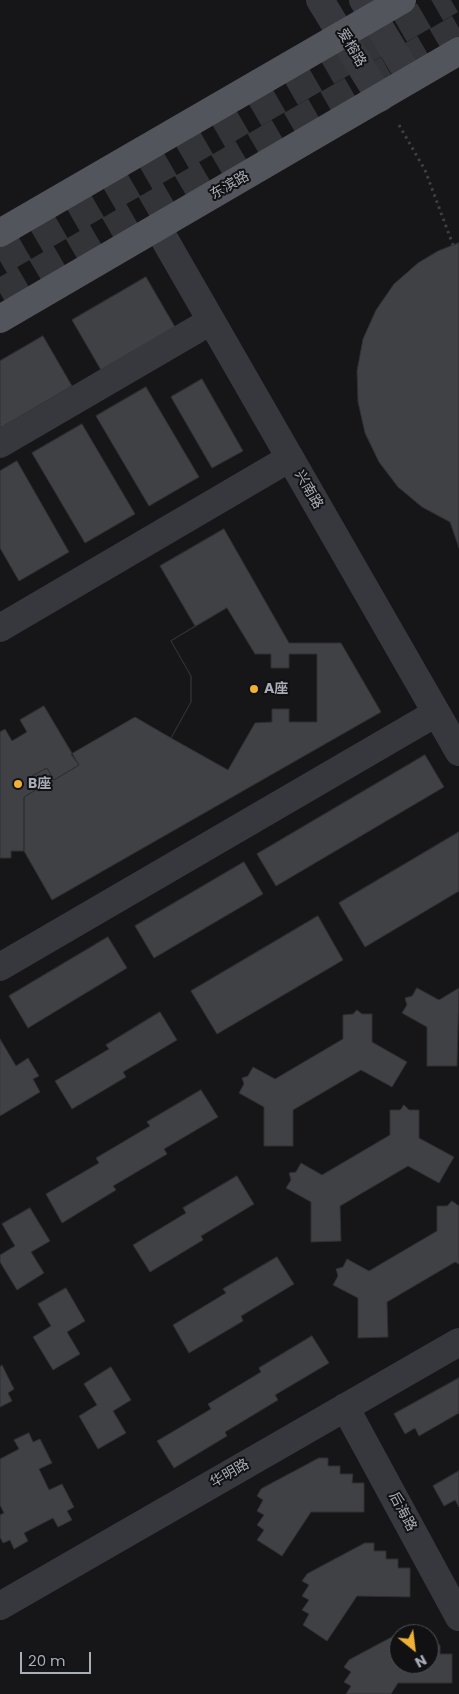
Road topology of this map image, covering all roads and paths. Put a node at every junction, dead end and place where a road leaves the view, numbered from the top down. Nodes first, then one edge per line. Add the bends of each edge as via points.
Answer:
1 (320, 0) edge
2 (402, 0) edge
3 (369, 8) edge
4 (343, 34) junction
5 (459, 51) edge
6 (411, 79) junction
7 (380, 98) junction
8 (399, 125) dead end
9 (158, 228) junction
10 (0, 233) edge
11 (453, 245) dead end
12 (0, 319) edge
13 (211, 321) junction
14 (0, 444) edge
15 (290, 458) junction
16 (0, 628) edge
17 (436, 713) junction
18 (459, 752) edge
19 (0, 967) edge
20 (459, 1342) edge
21 (345, 1407) junction
22 (0, 1606) edge
23 (459, 1618) edge

1 - 4 street, 爱榕路
2 - 3 main road
3 - 4 main road
3 - 6 street
4 - 7 street, 爱榕路
4 - 10 main road
5 - 6 main road, 东滨路
6 - 7 main road, 东滨路
7 - 9 main road, 东滨路
8 - 11 path via 425,170
9 - 12 main road, 东滨路
9 - 13 street, 兴南路
13 - 14 street
13 - 15 street, 兴南路
15 - 16 street
15 - 17 street, 兴南路
17 - 18 street, 兴南路
17 - 19 street
20 - 21 street, 华明路
21 - 22 street, 华明路
21 - 23 street, 后海路

